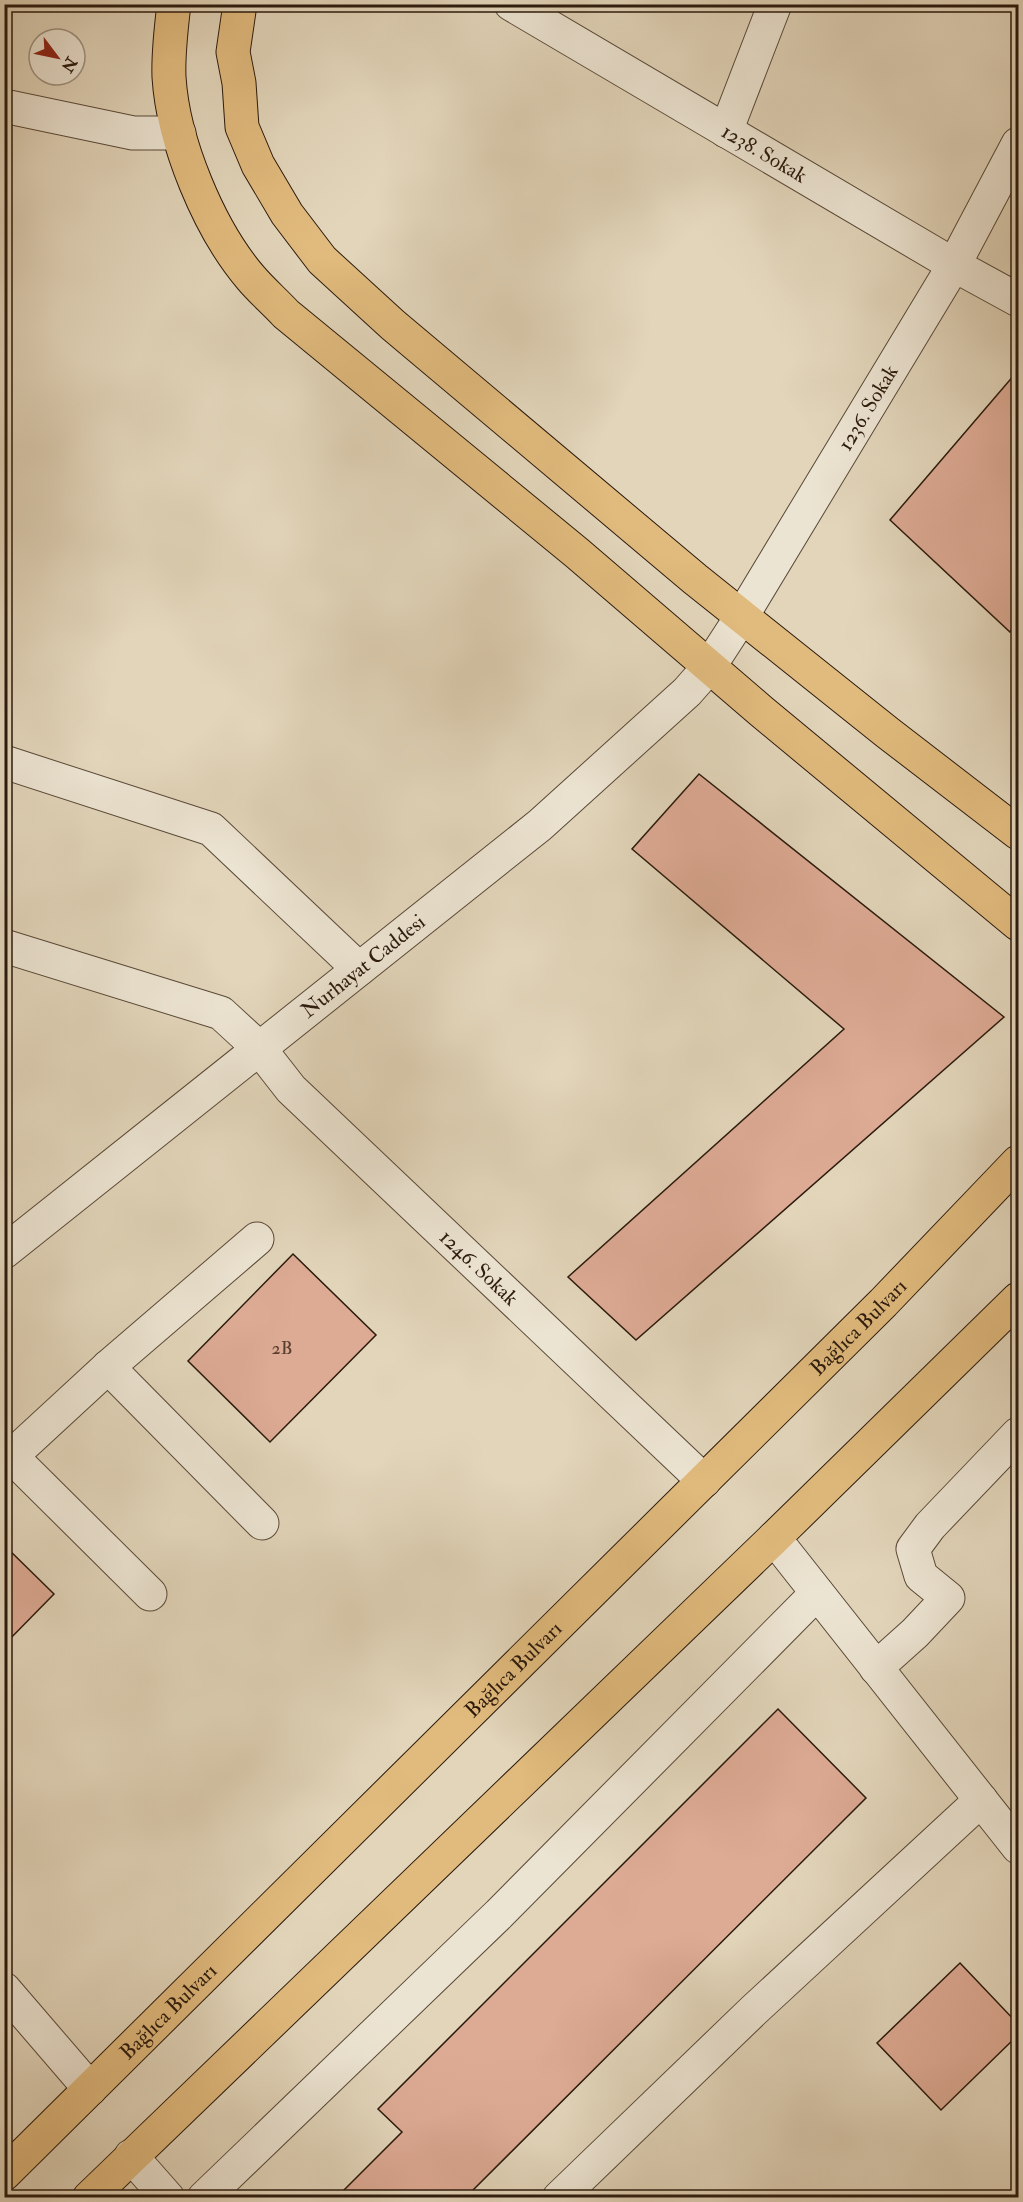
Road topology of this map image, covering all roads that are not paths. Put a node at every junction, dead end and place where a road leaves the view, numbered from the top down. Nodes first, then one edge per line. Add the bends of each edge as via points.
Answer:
1 (174, 4) edge
2 (240, 4) edge
3 (511, 4) edge
4 (775, 4) edge
5 (4, 106) edge
6 (726, 131) junction
7 (179, 133) junction
8 (1018, 144) edge
9 (954, 265) junction
10 (1018, 300) edge
11 (742, 616) junction
12 (709, 667) junction
13 (4, 762) edge
14 (1018, 833) edge
15 (1018, 924) edge
16 (4, 946) edge
17 (359, 969) junction
18 (259, 1048) junction
19 (1018, 1162) edge
20 (257, 1239) dead end
21 (4, 1252) edge
22 (1018, 1299) edge
23 (108, 1367) junction
24 (1018, 1434) edge
25 (8, 1460) edge
26 (704, 1481) junction
27 (262, 1523) dead end
28 (774, 1538) junction
29 (817, 1593) junction
30 (150, 1594) dead end
31 (876, 1668) junction
32 (981, 1800) junction
33 (1018, 1847) edge
34 (4, 1989) edge
35 (90, 2089) junction
36 (131, 2156) junction
37 (4, 2174) edge
38 (89, 2198) edge
39 (168, 2198) edge
40 (204, 2198) edge
41 (559, 2198) edge

1 - 7 main road via 169,78
2 - 11 main road via 232,52 242,127 258,165 287,214 322,260 393,325
3 - 6 street, 1238. Sokak
4 - 6 street
5 - 7 street via 133,133
6 - 9 street, 1238. Sokak
7 - 12 main road via 192,177 220,234 250,277 313,336
8 - 9 street, 1236. Sokak
9 - 10 street, 1238. Sokak
9 - 11 street, 1236. Sokak
11 - 12 street, 1236. Sokak
11 - 14 main road
12 - 15 main road
12 - 17 street, Nurhayat Caddesi via 672,707 540,825
13 - 17 street via 211,829
16 - 18 street, 1246. Sokak via 221,1013
17 - 18 street, Nurhayat Caddesi
18 - 21 street, Nurhayat Caddesi
18 - 26 street, 1246. Sokak via 291,1089
19 - 26 main road, Bağlıca Bulvarı via 884,1303
20 - 23 street
22 - 28 main road
23 - 25 street
23 - 27 street
24 - 31 street via 913,1549 921,1576 948,1598
25 - 30 street
26 - 35 main road, Bağlıca Bulvarı
28 - 29 street
28 - 36 main road
29 - 31 street
29 - 40 street via 499,1914
31 - 32 street
32 - 33 street
32 - 41 street
34 - 35 street
35 - 37 main road, Bağlıca Bulvarı
36 - 38 main road
36 - 39 street

